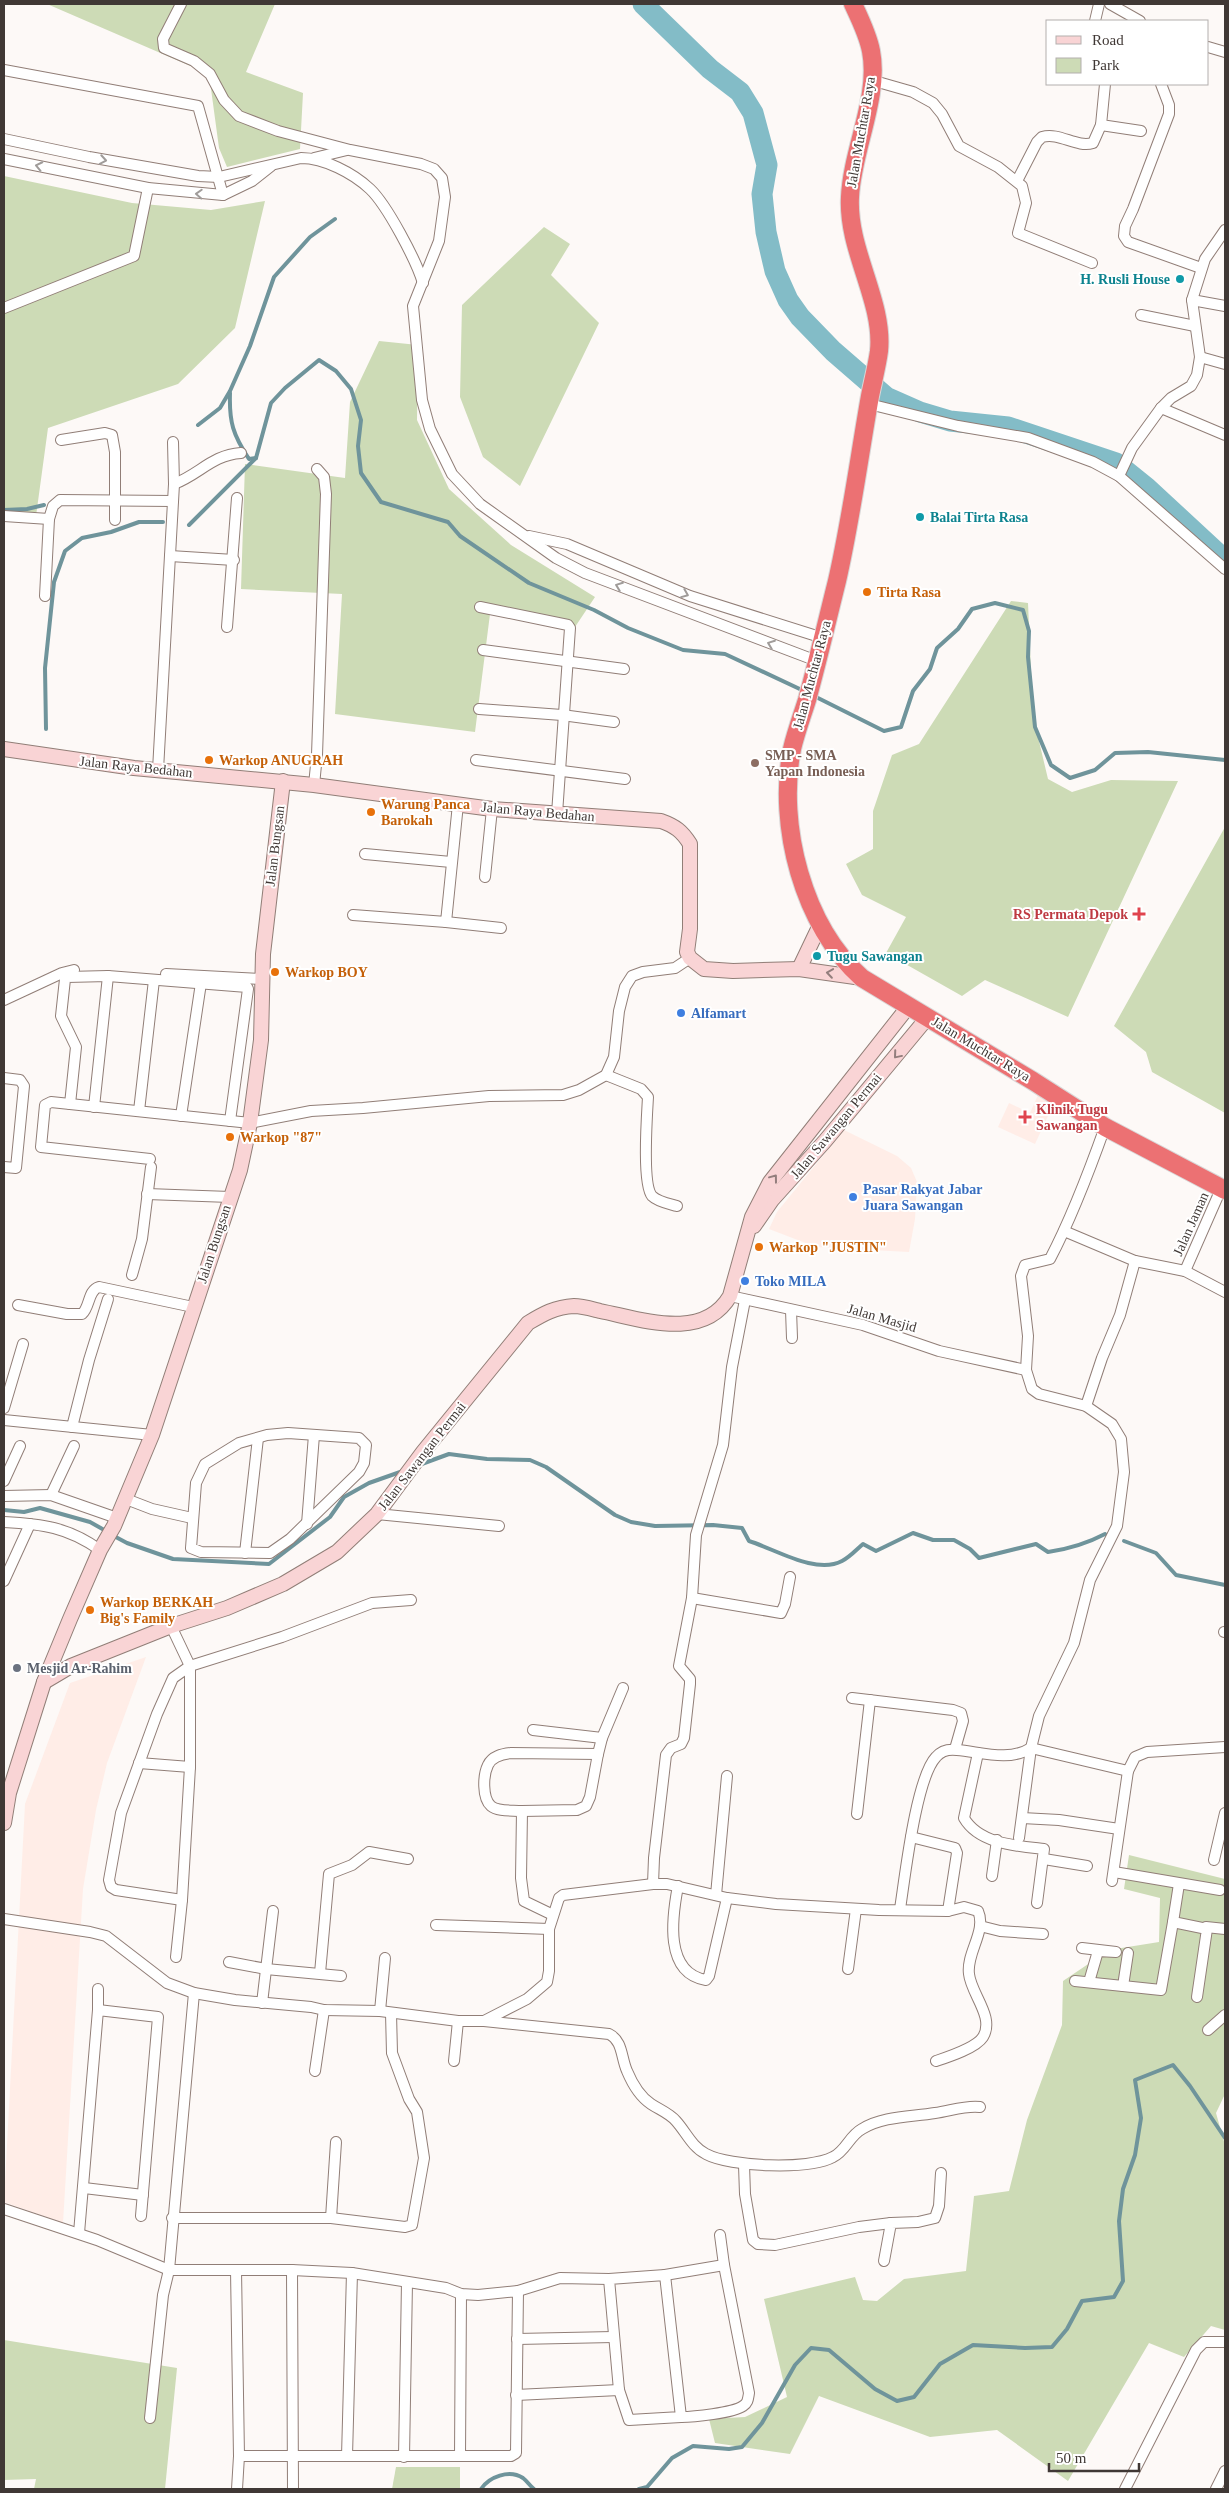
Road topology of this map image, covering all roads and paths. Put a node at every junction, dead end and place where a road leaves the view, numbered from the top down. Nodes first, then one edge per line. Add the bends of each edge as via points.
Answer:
1 (181, 4) edge
2 (853, 4) edge
3 (1099, 4) edge
4 (1110, 4) edge
5 (1095, 20) edge
6 (1138, 20) edge
7 (1209, 48) edge
8 (1225, 52) edge
9 (4, 70) edge
10 (871, 80) junction
11 (1105, 85) edge
12 (1161, 85) edge
13 (1101, 125) junction
14 (1141, 131) dead end
15 (4, 139) edge
16 (350, 150) junction
17 (314, 158) junction
18 (4, 159) edge
19 (274, 164) junction
20 (219, 177) junction
21 (1017, 181) junction
22 (148, 188) junction
23 (223, 195) junction
24 (1225, 230) edge
25 (1092, 262) dead end
26 (1201, 268) junction
27 (423, 283) junction
28 (1192, 300) junction
29 (1225, 306) edge
30 (4, 308) edge
31 (1141, 315) dead end
32 (1195, 326) junction
33 (1200, 357) junction
34 (1225, 364) edge
35 (869, 400) junction
36 (1161, 408) junction
37 (1225, 435) edge
38 (62, 440) dead end
39 (173, 442) dead end
40 (241, 453) dead end
41 (317, 468) dead end
42 (1121, 474) junction
43 (174, 484) junction
44 (237, 498) dead end
45 (116, 500) junction
46 (173, 501) junction
47 (4, 516) edge
48 (48, 519) junction
49 (114, 520) dead end
50 (528, 536) junction
51 (170, 556) junction
52 (234, 560) junction
53 (1225, 569) edge
54 (45, 596) dead end
55 (480, 607) dead end
56 (227, 627) dead end
57 (823, 638) junction
58 (483, 650) dead end
59 (568, 662) junction
60 (815, 668) junction
61 (624, 669) dead end
62 (479, 709) dead end
63 (562, 715) junction
64 (614, 722) dead end
65 (4, 749) edge
66 (476, 760) dead end
67 (158, 770) junction
68 (560, 771) junction
69 (624, 779) dead end
70 (283, 782) junction
71 (314, 784) junction
72 (458, 804) junction
73 (492, 809) junction
74 (557, 814) junction
75 (365, 854) dead end
76 (452, 862) junction
77 (485, 877) dead end
78 (353, 915) dead end
79 (446, 922) junction
80 (820, 925) junction
81 (501, 928) dead end
82 (690, 958) junction
83 (799, 969) junction
84 (108, 976) junction
85 (862, 978) junction
86 (262, 979) junction
87 (154, 980) junction
88 (201, 983) junction
89 (4, 1000) edge
90 (908, 1007) junction
91 (928, 1017) junction
92 (606, 1075) junction
93 (4, 1078) edge
94 (843, 1090) junction
95 (858, 1102) junction
96 (70, 1104) junction
97 (94, 1107) junction
98 (139, 1111) junction
99 (181, 1116) junction
100 (230, 1121) junction
101 (250, 1123) junction
102 (1105, 1127) junction
103 (4, 1166) edge
104 (1223, 1189) edge
105 (147, 1194) junction
106 (230, 1197) junction
107 (768, 1197) junction
108 (678, 1206) dead end
109 (1064, 1231) junction
110 (1135, 1261) junction
111 (1185, 1271) junction
112 (132, 1275) dead end
113 (1225, 1292) edge
114 (730, 1296) junction
115 (108, 1299) dead end
116 (745, 1300) junction
117 (18, 1305) dead end
118 (193, 1307) junction
119 (791, 1310) junction
120 (792, 1338) dead end
121 (23, 1344) dead end
122 (1026, 1370) junction
123 (1086, 1406) junction
124 (4, 1408) edge
125 (4, 1420) edge
126 (72, 1427) junction
127 (152, 1435) junction
128 (314, 1435) junction
129 (258, 1438) junction
130 (20, 1446) dead end
131 (74, 1446) dead end
132 (4, 1481) edge
133 (51, 1495) junction
134 (4, 1496) edge
135 (126, 1499) junction
136 (377, 1514) junction
137 (192, 1518) junction
138 (4, 1522) edge
139 (115, 1522) junction
140 (30, 1524) junction
141 (306, 1524) junction
142 (499, 1526) dead end
143 (103, 1546) junction
144 (244, 1553) junction
145 (790, 1577) dead end
146 (4, 1581) edge
147 (692, 1598) junction
148 (412, 1600) dead end
149 (171, 1626) junction
150 (190, 1666) junction
151 (44, 1682) junction
152 (623, 1688) dead end
153 (852, 1698) dead end
154 (870, 1700) junction
155 (533, 1730) dead end
156 (602, 1738) junction
157 (1225, 1747) edge
158 (1031, 1748) junction
159 (955, 1749) junction
160 (978, 1753) junction
161 (598, 1754) junction
162 (139, 1763) junction
163 (190, 1767) junction
164 (1128, 1771) junction
165 (727, 1776) dead end
166 (522, 1811) junction
167 (1225, 1813) edge
168 (857, 1814) dead end
169 (1022, 1818) junction
170 (4, 1822) edge
171 (1119, 1829) junction
172 (911, 1837) junction
173 (1019, 1838) dead end
174 (997, 1840) junction
175 (408, 1858) dead end
176 (1044, 1859) junction
177 (1214, 1860) dead end
178 (1087, 1866) dead end
179 (992, 1876) dead end
180 (653, 1884) junction
181 (1179, 1884) junction
182 (678, 1886) junction
183 (1220, 1890) dead end
184 (716, 1895) junction
185 (727, 1898) junction
186 (182, 1900) junction
187 (1037, 1903) dead end
188 (856, 1909) junction
189 (900, 1909) junction
190 (273, 1911) dead end
191 (948, 1911) junction
192 (553, 1916) junction
193 (4, 1919) edge
194 (1173, 1922) junction
195 (436, 1925) dead end
196 (980, 1926) junction
197 (1206, 1927) junction
198 (549, 1929) junction
199 (1225, 1929) edge
200 (1043, 1934) dead end
201 (1082, 1948) dead end
202 (1128, 1953) dead end
203 (176, 1957) dead end
204 (385, 1958) dead end
205 (229, 1962) dead end
206 (266, 1969) junction
207 (848, 1969) dead end
208 (320, 1973) junction
209 (341, 1976) dead end
210 (1075, 1981) dead end
211 (1089, 1982) junction
212 (1123, 1986) junction
213 (98, 1989) dead end
214 (194, 1993) junction
215 (1197, 1997) dead end
216 (262, 2003) junction
217 (98, 2010) junction
218 (324, 2010) junction
219 (385, 2012) junction
220 (1225, 2016) edge
221 (458, 2021) junction
222 (484, 2021) junction
223 (1208, 2030) dead end
224 (454, 2061) dead end
225 (936, 2061) dead end
226 (315, 2071) dead end
227 (980, 2107) dead end
228 (336, 2142) dead end
229 (744, 2165) junction
230 (941, 2173) dead end
231 (84, 2188) junction
232 (143, 2195) junction
233 (4, 2209) edge
234 (141, 2216) dead end
235 (172, 2218) junction
236 (331, 2218) junction
237 (890, 2223) junction
238 (79, 2233) junction
239 (720, 2236) dead end
240 (884, 2261) dead end
241 (724, 2264) junction
242 (168, 2270) junction
243 (236, 2270) junction
244 (292, 2270) junction
245 (352, 2273) junction
246 (665, 2275) junction
247 (609, 2279) junction
248 (407, 2282) junction
249 (518, 2292) junction
250 (461, 2294) junction
251 (613, 2337) junction
252 (517, 2339) junction
253 (1225, 2342) edge
254 (619, 2390) junction
255 (516, 2395) junction
256 (681, 2417) junction
257 (150, 2418) dead end
258 (293, 2455) junction
259 (239, 2456) junction
260 (347, 2456) junction
261 (460, 2456) junction
262 (404, 2457) junction
263 (1225, 2471) edge
264 (237, 2489) edge
265 (294, 2489) edge
266 (1125, 2489) edge
267 (1216, 2489) edge

1 - 16 street via 162,39 164,48 194,61 210,74 224,100 239,116 278,131
2 - 10 highway, Jalan Muchtar Raya via 871,51
3 - 5 street
4 - 6 street
7 - 8 street
9 - 20 street via 198,106 206,142
10 - 21 street via 913,92 932,103 942,114 959,146
10 - 35 highway, Jalan Muchtar Raya via 850,198 854,241 878,330 875,378
11 - 13 street
12 - 26 street via 1170,114 1125,226 1124,236 1128,242
13 - 14 street
13 - 21 street via 1094,143 1085,145 1052,136 1042,137
15 -> 20 street via 159,170
16 - 17 street
16 - 27 street via 421,164 434,169 442,178 445,197 439,241
17 - 19 street
17 - 27 street via 371,190 417,264
22 -> 18 street
19 - 20 street
19 - 23 street via 252,181
20 - 23 street
21 - 25 street via 1022,186 1026,203 1018,234
23 -> 22 street
22 - 30 street via 134,256
24 - 26 street
26 - 28 street
27 - 50 street via 414,306 422,400 430,428 452,474 480,504
28 - 29 street
28 - 32 street
31 - 32 street
32 - 33 street
33 - 34 street
33 - 36 street via 1191,386
35 - 42 street via 958,426 1028,438
35 - 57 highway, Jalan Muchtar Raya via 854,497
36 - 37 street
36 - 42 street via 1132,448
38 - 45 street via 105,433 112,435
39 - 43 street
40 - 43 street via 212,460 187,479
41 - 71 street via 324,477 326,489 318,755
42 - 53 street
43 - 46 street
44 - 52 street
45 - 46 street
45 - 48 street via 60,500 52,506
45 - 49 street
46 - 51 street
47 - 48 street
48 - 54 street
50 -> 57 street via 567,544 690,596
60 -> 50 street via 585,573 556,558
51 - 52 street
51 - 67 street
52 - 56 street
55 - 59 street via 568,625 571,630
57 - 60 highway, Jalan Muchtar Raya
58 - 59 street
59 - 61 street
59 - 63 street
60 - 80 highway, Jalan Muchtar Raya via 792,749 789,820 796,865
62 - 63 street
63 - 64 street
63 - 68 street
65 - 67 street, Jalan Raya Bedahan
66 - 68 street
67 - 70 street, Jalan Raya Bedahan
68 - 69 street
68 - 74 street
70 - 71 street, Jalan Raya Bedahan
70 - 86 street, Jalan Bungsan
71 - 72 street, Jalan Raya Bedahan
72 - 73 street, Jalan Raya Bedahan
72 - 76 street
73 - 74 street, Jalan Raya Bedahan
73 - 77 street
74 - 82 street, Jalan Raya Bedahan via 661,821 683,833 690,844 687,952
75 - 76 street
76 - 79 street
78 - 79 street
79 - 81 street
80 - 83 street
80 - 85 highway, Jalan Muchtar Raya via 850,967
82 - 83 street via 704,969
82 - 92 street via 675,968 632,976 625,987 614,1057
85 -> 83 street
84 - 87 street
84 - 96 street via 70,976 65,979 62,1016 76,1047
84 - 97 street
85 - 90 highway, Jalan Muchtar Raya
86 - 89 street via 72,970
86 - 101 street, Jalan Bungsan via 262,1040
87 - 88 street
87 - 98 street
88 - 99 street
88 - 100 street via 248,989
90 - 91 highway, Jalan Muchtar Raya
90 - 94 street, Jalan Sawangan Permai
91 -> 95 street, Jalan Sawangan Permai
91 - 102 highway, Jalan Muchtar Raya
92 - 101 street via 563,1095 489,1096 320,1110
92 - 108 street via 641,1089 648,1097 646,1148 650,1193 657,1200
93 - 103 street via 20,1080 24,1086 16,1168
94 - 95 street
107 -> 94 street, Jalan Sawangan Permai
95 - 107 street, Jalan Sawangan Permai
96 - 97 street
96 - 105 street via 52,1102 45,1105 41,1147 150,1163
97 - 98 street
98 - 99 street
99 - 100 street
100 - 101 street
101 - 106 street, Jalan Bungsan via 240,1170
102 - 104 highway, Jalan Muchtar Raya
102 - 109 street
104 - 111 street, Jalan Jaman
105 - 106 street
105 - 112 street via 142,1239
106 - 118 street, Jalan Bungsan
107 - 114 street, Jalan Sawangan Permai via 747,1237
109 - 110 street
109 - 122 street via 1050,1259 1025,1265 1022,1270 1028,1336
110 - 111 street
110 - 123 street via 1120,1315
111 - 113 street
114 - 116 street, Jalan Masjid
114 - 136 street, Jalan Sawangan Permai via 714,1314 672,1325 576,1306 552,1309 528,1323
115 - 126 street
116 - 119 street, Jalan Masjid
116 - 147 street via 732,1367 724,1438 696,1535
117 - 118 street via 82,1314 92,1292 99,1288
118 - 127 street, Jalan Bungsan
119 - 120 street
119 - 122 street, Jalan Masjid via 863,1325 939,1351
121 - 124 street
122 - 123 street via 1032,1389 1039,1394
123 - 158 street via 1112,1424 1122,1439 1122,1498 1117,1526 1090,1580 1074,1643 1039,1716
125 - 126 street
126 - 127 street
127 - 135 street, Jalan Bungsan
128 - 129 street via 288,1433
128 - 141 street
128 - 141 street via 359,1438 366,1446 360,1472
129 - 137 street via 239,1443 205,1464 196,1484
129 - 144 street
130 - 132 street
131 - 133 street
133 - 134 street
133 - 139 street
135 - 137 street
135 - 139 street, Jalan Bungsan
136 - 142 street
136 - 149 street, Jalan Sawangan Permai via 337,1552 283,1584 227,1608
137 - 144 street via 192,1548 201,1552
138 - 140 street
139 - 143 street, Jalan Bungsan
140 - 143 street via 66,1530
140 - 146 street
141 - 144 street via 270,1553
143 - 151 street, Jalan Bungsan
145 - 147 street via 781,1613
147 - 180 street via 678,1666 690,1679 684,1738 666,1755
148 - 150 street via 372,1603 282,1637
149 - 150 street
149 - 151 street, Jalan Sawangan Permai via 70,1666
150 - 162 street via 173,1678
150 - 163 street
151 - 170 street, Jalan Bungsan via 11,1785
152 - 156 street
153 - 154 street
154 - 159 street via 961,1713 963,1721
154 - 168 street
155 - 156 street
156 - 161 street
157 - 164 street via 1147,1752 1135,1758
158 - 160 street via 1022,1754
158 - 164 street
158 - 169 street
159 - 160 street
159 - 172 street via 937,1755 930,1765
160 - 174 street via 964,1818 971,1829
161 - 166 street via 586,1806 577,1810
161 - 166 street via 498,1754 488,1764 484,1794 490,1806
162 - 163 street
162 - 186 street via 121,1813 109,1880 111,1887
163 - 186 street
164 - 171 street
165 - 184 street
166 - 192 street via 524,1902
167 - 177 street
169 - 171 street
169 - 173 street
171 - 181 street via 1113,1876
172 - 189 street
172 - 191 street via 956,1848 958,1853
174 - 176 street via 1044,1849
174 - 179 street
175 - 208 street via 369,1852 352,1865 329,1874
176 - 178 street
176 - 187 street
180 - 182 street
180 - 192 street via 562,1895
181 - 183 street
181 - 194 street
182 - 184 street
182 - 185 street via 674,1911 675,1951 687,1973 698,1979 706,1980 708,1976
184 - 185 street
185 - 188 street
186 - 203 street
188 - 189 street
188 - 207 street
189 - 191 street
190 - 206 street
191 - 196 street via 964,1907 978,1911
192 - 198 street
193 - 214 street via 106,1936 167,1983
194 - 197 street
194 - 212 street via 1161,1990
195 - 198 street
196 - 200 street
196 - 225 street via 970,1955 969,1974 984,2015 985,2032 982,2039 959,2053
197 - 199 street
197 - 215 street
198 - 222 street via 547,1982 527,1998
201 - 211 street via 1116,1952 1098,1950
202 - 212 street
204 - 219 street
205 - 206 street
206 - 208 street
206 - 216 street
208 - 209 street
210 - 211 street
211 - 212 street
213 - 217 street
214 - 216 street
214 - 235 street
216 - 218 street
217 - 231 street
217 - 232 street via 158,2017
218 - 219 street
218 - 226 street
219 - 221 street
219 - 236 street via 392,2053 416,2112 424,2158 415,2220 405,2227
220 - 223 street
221 - 222 street
221 - 224 street
222 - 229 street via 614,2037 637,2091 669,2114 696,2148 724,2161
227 - 229 street via 889,2119 864,2127 851,2136 844,2150 833,2158 816,2162
228 - 236 street
229 - 237 street via 748,2212 753,2240 758,2244 775,2245
230 - 237 street via 935,2218
231 - 232 street
231 - 238 street
232 - 234 street
233 - 238 street
235 - 236 street
235 - 242 street
237 - 240 street
238 - 242 street
239 - 241 street
241 - 246 street
241 - 256 street via 748,2402 742,2408
242 - 243 street
242 - 257 street
243 - 244 street
243 - 259 street
244 - 245 street
244 - 258 street
245 - 248 street
245 - 260 street
246 - 247 street
246 - 256 street
247 - 249 street via 560,2278
247 - 251 street
248 - 250 street via 446,2288
248 - 262 street
249 - 250 street
249 - 252 street
250 - 261 street
251 - 252 street
251 - 254 street
252 - 255 street
253 - 266 street via 1204,2342 1196,2350
254 - 255 street
254 - 256 street via 629,2420
255 - 261 street via 516,2453 510,2456
258 - 259 street
258 - 260 street
258 - 265 street
259 - 264 street
260 - 262 street
261 - 262 street
263 - 267 street

